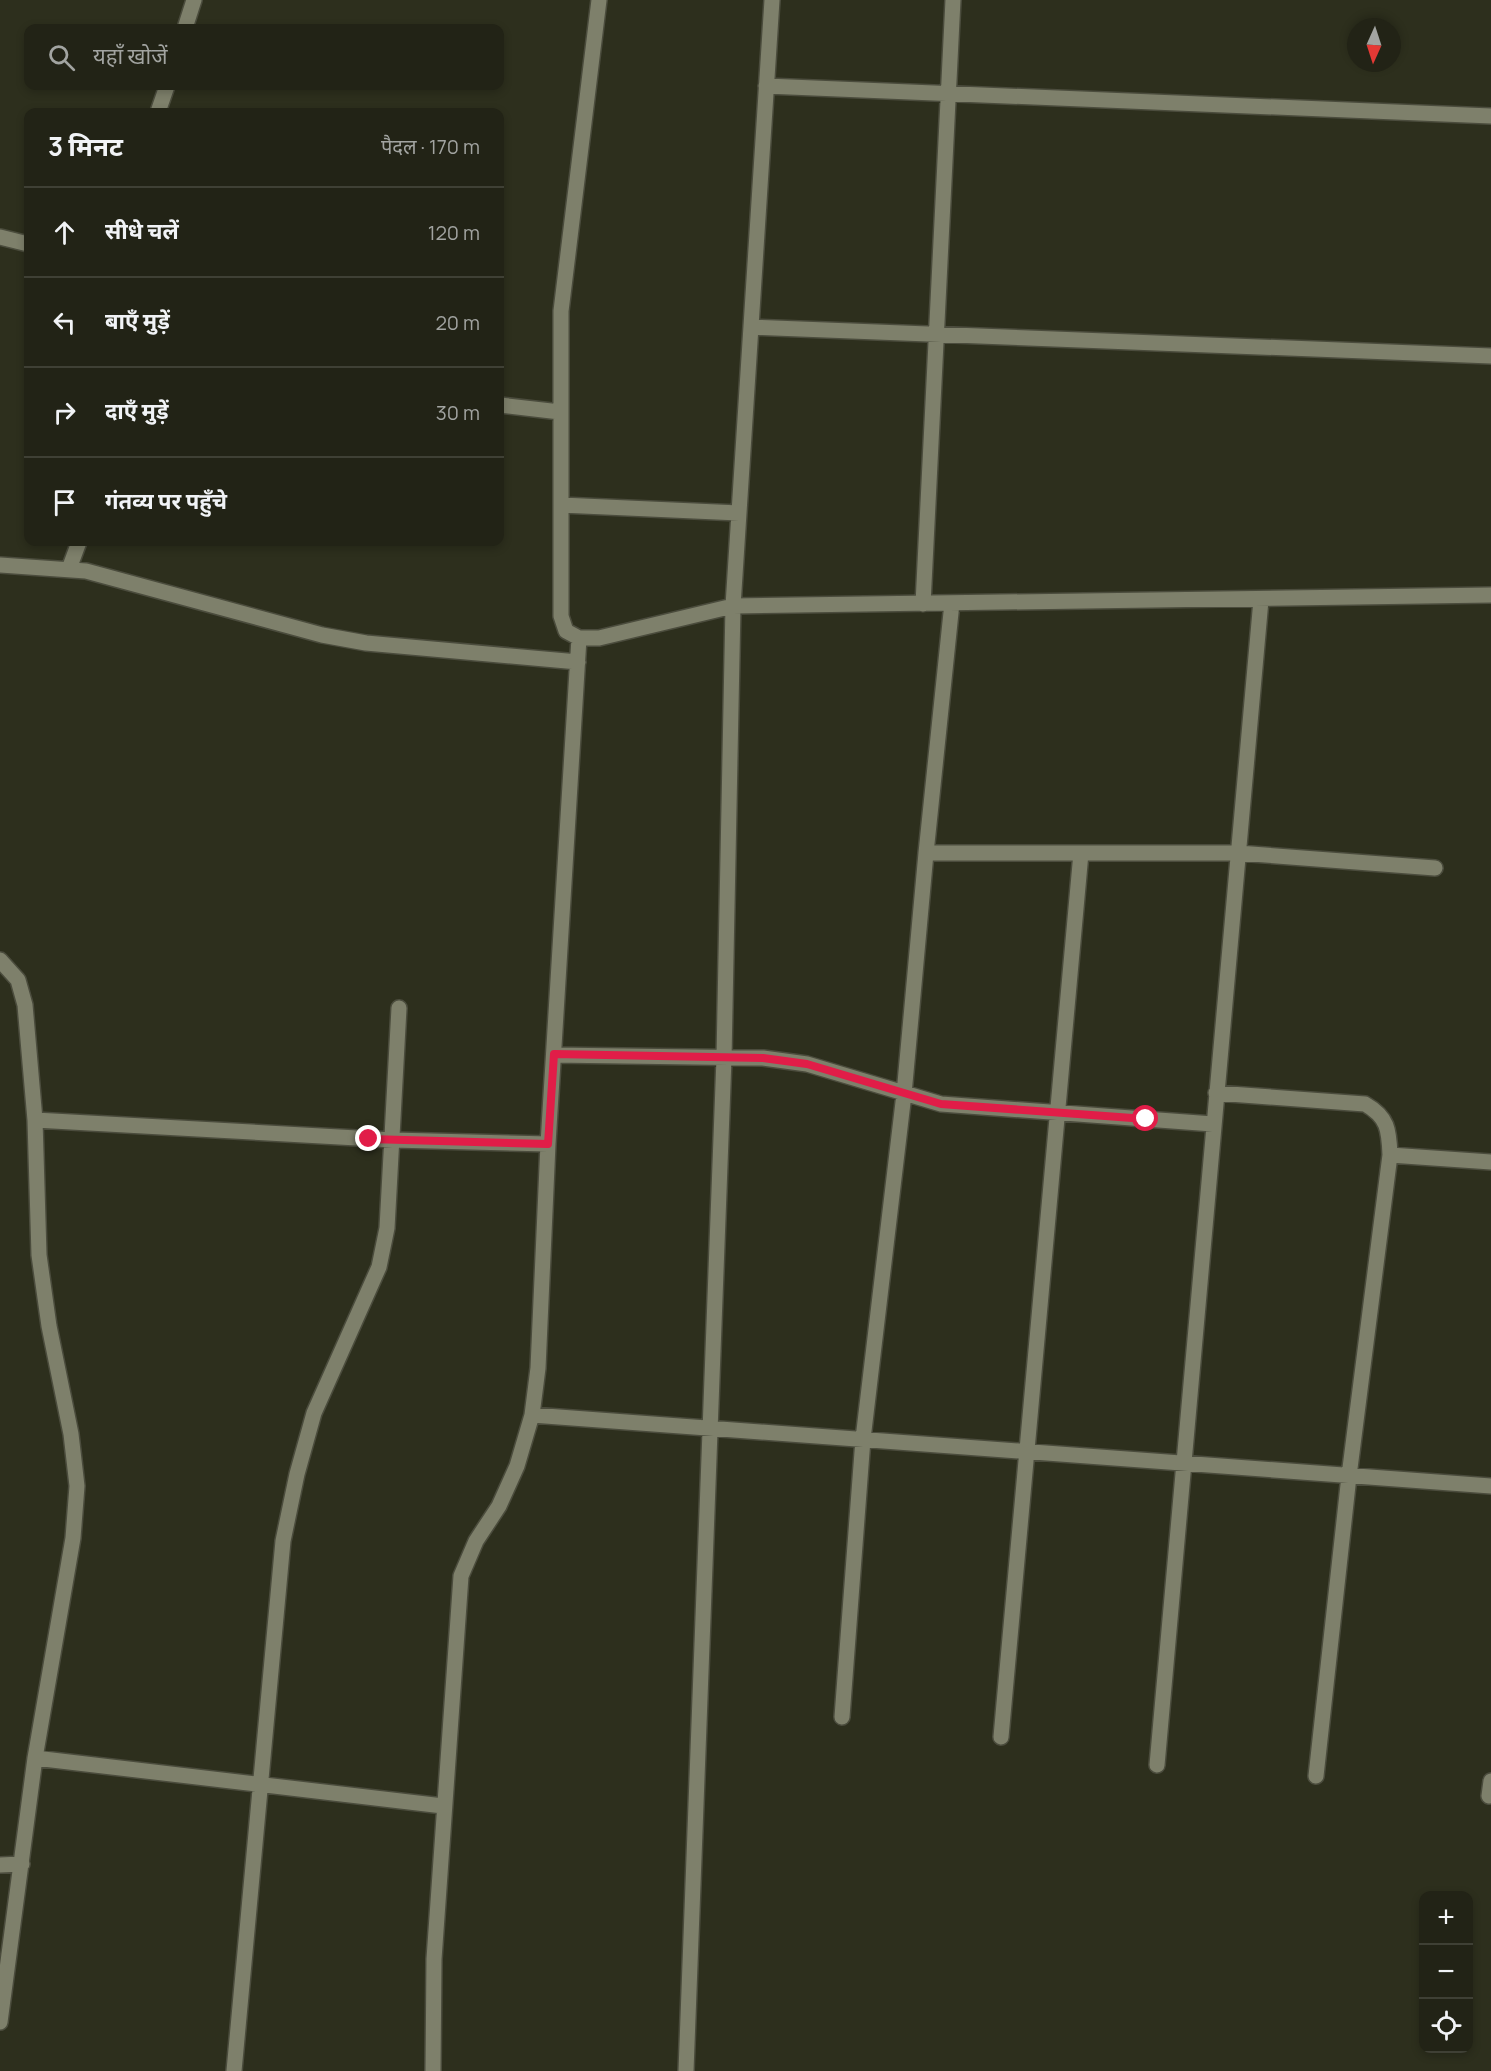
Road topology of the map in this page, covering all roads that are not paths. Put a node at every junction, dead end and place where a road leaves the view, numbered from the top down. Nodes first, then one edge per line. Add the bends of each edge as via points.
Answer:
1 (194, 0) edge
2 (599, 0) edge
3 (772, 0) edge
4 (953, 0) edge
5 (186, 24) edge
6 (766, 86) junction
7 (166, 90) edge
8 (948, 94) junction
9 (159, 108) edge
10 (1491, 116) edge
11 (0, 237) edge
12 (24, 243) edge
13 (751, 327) junction
14 (937, 334) junction
15 (1491, 356) edge
16 (504, 405) edge
17 (560, 412) junction
18 (561, 505) junction
19 (739, 513) junction
20 (78, 546) edge
21 (0, 565) edge
22 (69, 569) junction
23 (1491, 595) edge
24 (1261, 600) junction
25 (952, 603) junction
26 (923, 604) junction
27 (733, 606) junction
28 (579, 638) junction
29 (578, 662) junction
30 (926, 853) junction
31 (1081, 853) junction
32 (1238, 853) junction
33 (1435, 868) dead end
34 (0, 960) edge
35 (399, 1008) dead end
36 (554, 1054) junction
37 (724, 1058) junction
38 (1216, 1093) junction
39 (904, 1094) junction
40 (1058, 1112) junction
41 (35, 1120) junction
42 (1213, 1124) junction
43 (393, 1140) junction
44 (548, 1144) junction
45 (1390, 1155) junction
46 (1491, 1162) edge
47 (532, 1415) junction
48 (710, 1427) junction
49 (863, 1439) junction
50 (1026, 1451) junction
51 (1182, 1463) junction
52 (1349, 1476) junction
53 (1491, 1486) edge
54 (842, 1717) dead end
55 (1001, 1737) dead end
56 (35, 1758) junction
57 (1157, 1765) dead end
58 (1316, 1776) dead end
59 (261, 1784) junction
60 (443, 1806) junction
61 (22, 1864) junction
62 (0, 1865) edge
63 (0, 2022) edge
64 (234, 2071) edge
65 (433, 2071) edge
66 (686, 2071) edge

1 - 5 street
2 - 17 street via 561,311
3 - 6 street
4 - 8 street
6 - 8 street
6 - 13 street
7 - 9 street
8 - 10 street
8 - 14 street
11 - 12 street
13 - 14 street
13 - 19 street
14 - 15 street
14 - 26 street
16 - 17 street
17 - 18 street
18 - 19 street
18 - 28 street via 561,616 566,630
19 - 27 street
20 - 22 street
21 - 22 street
22 - 29 street via 322,635 366,643
23 - 24 street
24 - 25 street
24 - 32 street
25 - 26 street
25 - 30 street
26 - 27 street
27 - 28 street via 599,638
27 - 37 street
28 - 29 street
29 - 36 street
30 - 31 street
30 - 39 street
31 - 32 street
31 - 40 street
32 - 33 street
32 - 38 street
34 - 41 street via 18,980 25,1005
35 - 43 street
36 - 37 street
36 - 44 street
37 - 39 street via 807,1064
37 - 48 street
38 - 42 street
38 - 45 street via 1365,1104 1381,1113 1389,1134
39 - 40 street via 941,1104
39 - 49 street
40 - 42 street
40 - 50 street
41 - 43 street
41 - 56 street via 39,1255 77,1486 73,1538
42 - 51 street
43 - 44 street
43 - 59 street via 387,1228 379,1267 314,1413 283,1540
44 - 47 street via 538,1368
45 - 46 street
45 - 52 street
47 - 48 street
47 - 60 street via 517,1466 461,1576
48 - 49 street
48 - 66 street
49 - 50 street
49 - 54 street
50 - 51 street
50 - 55 street
51 - 52 street
51 - 57 street
52 - 53 street
52 - 58 street
56 - 59 street
56 - 61 street
59 - 60 street
59 - 64 street
60 - 65 street via 434,1959
61 - 62 street
61 - 63 street

